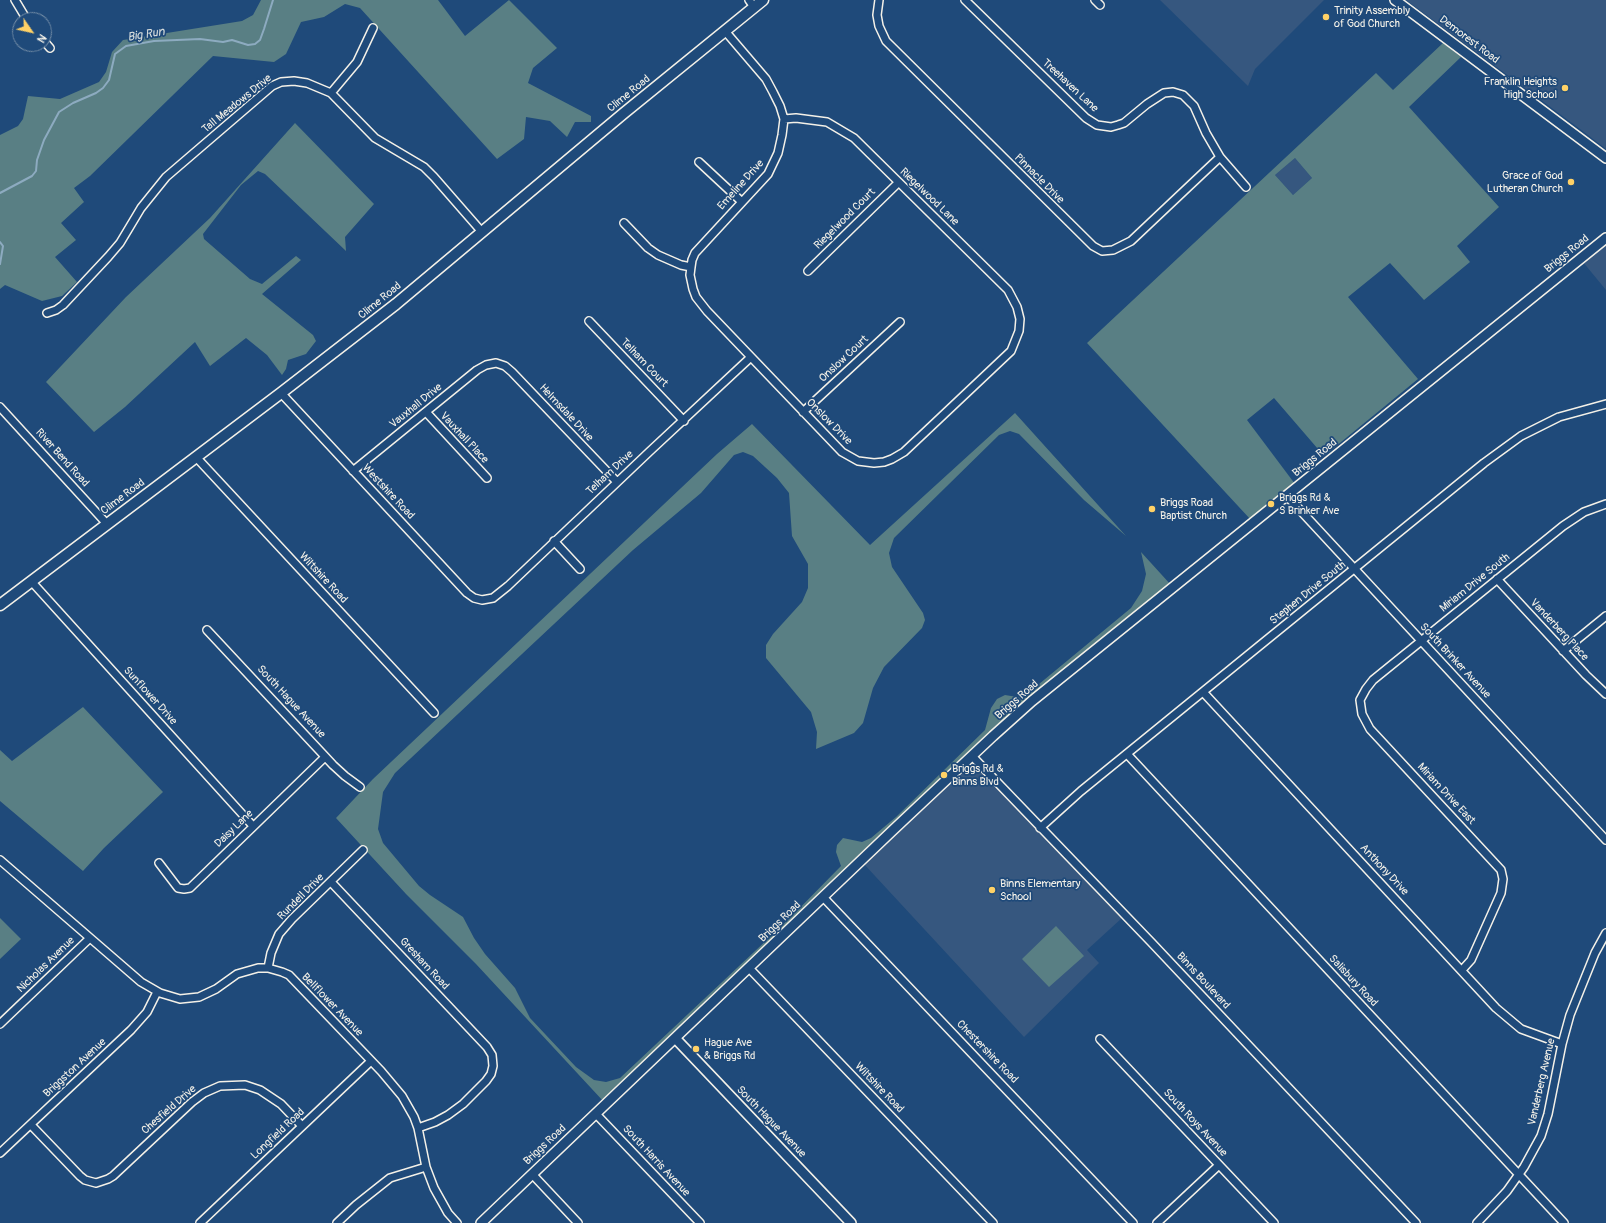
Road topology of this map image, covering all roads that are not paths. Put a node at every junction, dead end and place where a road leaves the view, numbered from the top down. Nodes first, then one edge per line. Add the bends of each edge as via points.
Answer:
1 (16, 0) edge
2 (763, 0) edge
3 (879, 0) edge
4 (965, 0) edge
5 (1395, 0) edge
6 (752, 4) edge
7 (23, 12) edge
8 (373, 28) dead end
9 (725, 31) junction
10 (331, 93) junction
11 (784, 119) junction
12 (1220, 157) junction
13 (1606, 158) edge
14 (699, 162) dead end
15 (898, 182) junction
16 (1246, 187) dead end
17 (742, 202) junction
18 (624, 223) dead end
19 (482, 232) junction
20 (1606, 238) edge
21 (691, 267) junction
22 (808, 272) dead end
23 (47, 313) dead end
24 (589, 321) dead end
25 (900, 322) dead end
26 (1018, 336) joint
27 (751, 357) junction
28 (496, 364) joint
29 (280, 393) junction
30 (1606, 404) edge
31 (0, 407) edge
32 (426, 412) junction
33 (803, 412) junction
34 (684, 420) junction
35 (196, 457) junction
36 (353, 471) junction
37 (487, 478) dead end
38 (617, 482) junction
39 (1287, 496) junction
40 (1606, 504) edge
41 (107, 524) junction
42 (554, 541) junction
43 (580, 569) dead end
44 (1355, 569) junction
45 (1497, 579) junction
46 (31, 582) junction
47 (482, 600) joint
48 (0, 605) edge
49 (1606, 616) edge
50 (207, 630) dead end
51 (1421, 641) junction
52 (1564, 651) junction
53 (1203, 692) junction
54 (1606, 694) edge
55 (434, 713) dead end
56 (1362, 714) joint
57 (1127, 754) junction
58 (972, 756) junction
59 (326, 757) junction
60 (360, 786) dead end
61 (253, 826) junction
62 (1040, 828) junction
63 (1606, 840) edge
64 (364, 850) dead end
65 (0, 860) edge
66 (159, 863) dead end
67 (331, 882) junction
68 (823, 897) junction
69 (1606, 933) edge
70 (90, 938) junction
71 (268, 968) junction
72 (749, 968) junction
73 (1462, 970) junction
74 (157, 992) junction
75 (0, 1024) edge
76 (675, 1038) junction
77 (1100, 1039) dead end
78 (1562, 1044) junction
79 (371, 1061) junction
80 (596, 1114) junction
81 (31, 1124) junction
82 (302, 1126) junction
83 (418, 1128) junction
84 (0, 1154) edge
85 (1219, 1165) junction
86 (426, 1167) junction
87 (532, 1174) junction
88 (1519, 1175) junction
89 (200, 1223) edge
90 (337, 1223) edge
91 (458, 1223) edge
92 (480, 1223) edge
93 (578, 1223) edge
94 (700, 1223) edge
95 (851, 1223) edge
96 (993, 1223) edge
97 (1133, 1223) edge
98 (1157, 1223) edge
99 (1274, 1223) edge
100 (1416, 1223) edge
101 (1477, 1223) edge
102 (1564, 1223) edge

1 - 7 street
2 - 6 main road, Clime Road
3 - 12 street, Pinnacle Drive via 879,26 886,41 1093,246 1102,250 1113,250 1131,241
4 - 12 street, Treehaven Lane via 1086,118 1097,125 1124,123 1159,96 1168,92 1178,93 1194,106
5 - 13 street, Demorest Road
6 - 9 main road, Clime Road
8 - 10 street via 357,62
9 - 11 street, Emeline Drive via 766,79
9 - 19 main road, Clime Road
10 - 19 street, Tall Meadows Drive via 375,138 424,167
10 - 23 street, Tall Meadows Drive via 319,87 294,81 272,86 166,177 141,208 120,243 108,257 63,304
11 - 15 street, Riegelwood Lane via 827,122 854,138
11 - 17 street, Emeline Drive via 778,153 773,165
12 - 16 street, Treehaven Lane
14 - 17 street
15 - 22 street, Riegelwood Court
15 - 26 street, Riegelwood Lane via 1008,290 1020,318
17 - 21 street, Emeline Drive via 699,248
18 - 21 street via 658,255
19 - 29 main road, Clime Road via 396,304
20 - 39 street, Briggs Road
21 - 27 street, Onslow Drive via 691,282 696,297
24 - 34 street, Telham Court
25 - 33 street, Onslow Court
26 - 33 street, Onslow Drive via 1011,351 1004,358 904,452 884,462 867,463 848,456
27 - 33 street, Onslow Drive
27 - 34 street, Telham Drive
28 - 32 street, Vauxhall Drive via 486,365 477,370
28 - 38 street, Helmsdale Drive via 505,366 512,372
29 - 35 main road, Clime Road
29 - 36 street, Westshire Road
30 - 44 street, Stephen Drive South via 1559,417 1521,436 1484,463
31 - 41 street, River Bend Road
32 - 36 street, Vauxhall Drive
32 - 37 street, Vauxhall Place
34 - 38 street, Telham Drive
35 - 41 main road, Clime Road
35 - 55 street, Wiltshire Road
36 - 47 street, Westshire Road via 467,593
38 - 42 street, Telham Drive
39 - 44 street, South Brinker Avenue
39 - 58 street, Briggs Road via 1038,697
40 - 45 street, Miriam Drive South via 1584,512 1563,526
41 - 46 main road, Clime Road
42 - 43 street
42 - 47 street, Telham Drive via 501,592 492,598
44 - 51 street, South Brinker Avenue
44 - 53 street, Stephen Drive South
45 - 51 street, Miriam Drive South
45 - 52 street, Vanderberg Place
46 - 48 main road, Clime Road
46 - 61 street, Sunflower Drive
49 - 52 street
50 - 59 street, South Hague Avenue
51 - 56 street, Miriam Drive South via 1373,680 1360,700
51 - 63 street, South Brinker Avenue
52 - 54 street, Vanderberg Place
53 - 57 street, Stephen Drive South
53 - 73 street, Anthony Drive
56 - 73 street, Miriam Drive East via 1370,729 1501,870 1501,893 1471,960
57 - 62 street, Stephen Drive South via 1080,790
57 - 88 street, Salisbury Road
58 - 62 street, Binns Boulevard
58 - 68 street, Briggs Road
59 - 60 street, South Hague Avenue via 345,776
59 - 61 street, Daisy Lane
61 - 66 street, Daisy Lane via 190,888 178,888
62 - 100 street, Binns Boulevard
64 - 67 street, Rundell Drive
65 - 70 street, Bellflower Avenue
67 - 71 street, Rundell Drive via 279,934
67 - 83 street, Gresham Road via 487,1047 492,1056 491,1074 463,1104 435,1122
68 - 72 street, Briggs Road
68 - 97 street, Chestershire Road
69 - 78 street, Vanderberg Avenue via 1576,998
70 - 74 street, Bellflower Avenue via 141,982
70 - 75 street, Nicholas Avenue
71 - 74 street, Bellflower Avenue via 244,971 199,997 180,999
71 - 79 street, Bellflower Avenue via 282,972 294,980
72 - 76 street, Briggs Road
72 - 96 street, Wiltshire Road
73 - 78 street, Anthony Drive via 1496,1008 1521,1029
74 - 81 street, Briggston Avenue via 147,1012 131,1030
76 - 80 street, Briggs Road
76 - 95 street, South Hague Avenue
77 - 85 street, South Roys Avenue
78 - 88 street, Vanderberg Avenue via 1541,1136
79 - 82 street, Longfield Road
79 - 83 street, Bellflower Avenue via 402,1096
80 - 87 street, Briggs Road
80 - 94 street, South Harris Avenue
81 - 82 street, Chesfield Drive via 80,1176 96,1183 113,1176 192,1102 220,1086 245,1085 260,1090 282,1104
81 - 84 street, Briggston Avenue
82 - 89 street, Longfield Road
83 - 86 street, Bellflower Avenue
85 - 98 street
85 - 99 street, South Roys Avenue
86 - 90 street via 390,1178
86 - 91 street, Bellflower Avenue via 440,1201
87 - 92 street, Briggs Road
87 - 93 street
88 - 101 street, Vanderberg Avenue
88 - 102 street, Salisbury Road

